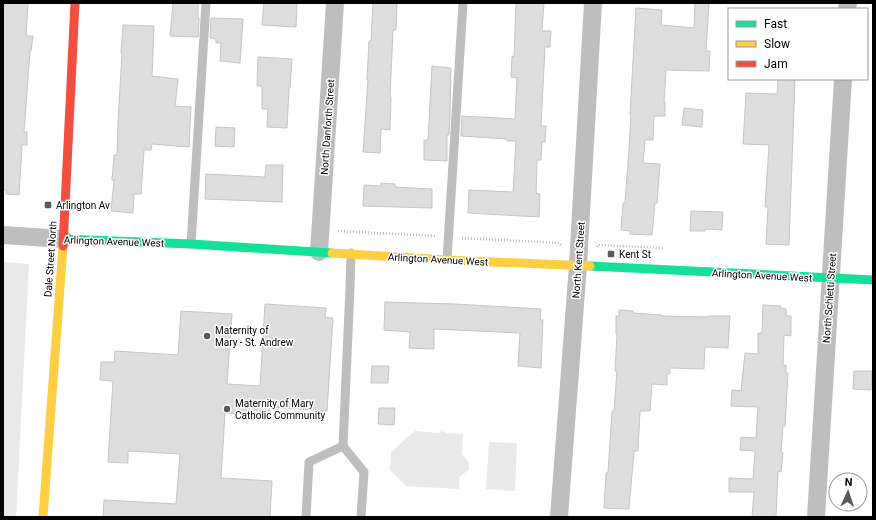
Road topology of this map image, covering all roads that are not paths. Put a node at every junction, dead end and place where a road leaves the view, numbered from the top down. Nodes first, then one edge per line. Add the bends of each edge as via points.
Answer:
1 (75, 3) edge
2 (206, 3) edge
3 (335, 3) edge
4 (463, 3) edge
5 (593, 3) edge
6 (843, 80) edge
7 (3, 235) edge
8 (62, 238) junction
9 (191, 244) junction
10 (319, 252) junction
11 (351, 253) junction
12 (447, 260) junction
13 (578, 265) junction
14 (830, 278) junction
15 (873, 280) edge
16 (342, 446) junction
17 (43, 517) edge
18 (306, 517) edge
19 (361, 517) edge
20 (559, 517) edge
21 (816, 517) edge

1 - 8 street, Dale Street North
2 - 9 lane
3 - 10 street, North Danforth Street
4 - 12 lane
5 - 13 street, North Kent Street
6 - 14 street, North Schletti Street
7 - 8 street, Arlington Avenue West
8 - 9 street, Arlington Avenue West
8 - 17 street, Dale Street North
9 - 10 street, Arlington Avenue West
10 - 11 street, Arlington Avenue West
11 - 12 street, Arlington Avenue West
11 - 16 lane
12 - 13 street, Arlington Avenue West
13 - 14 street, Arlington Avenue West
13 - 20 street, North Kent Street
14 - 15 street, Arlington Avenue West
14 - 21 street, North Schletti Street
16 - 18 lane via 309,462
16 - 19 lane via 364,472

